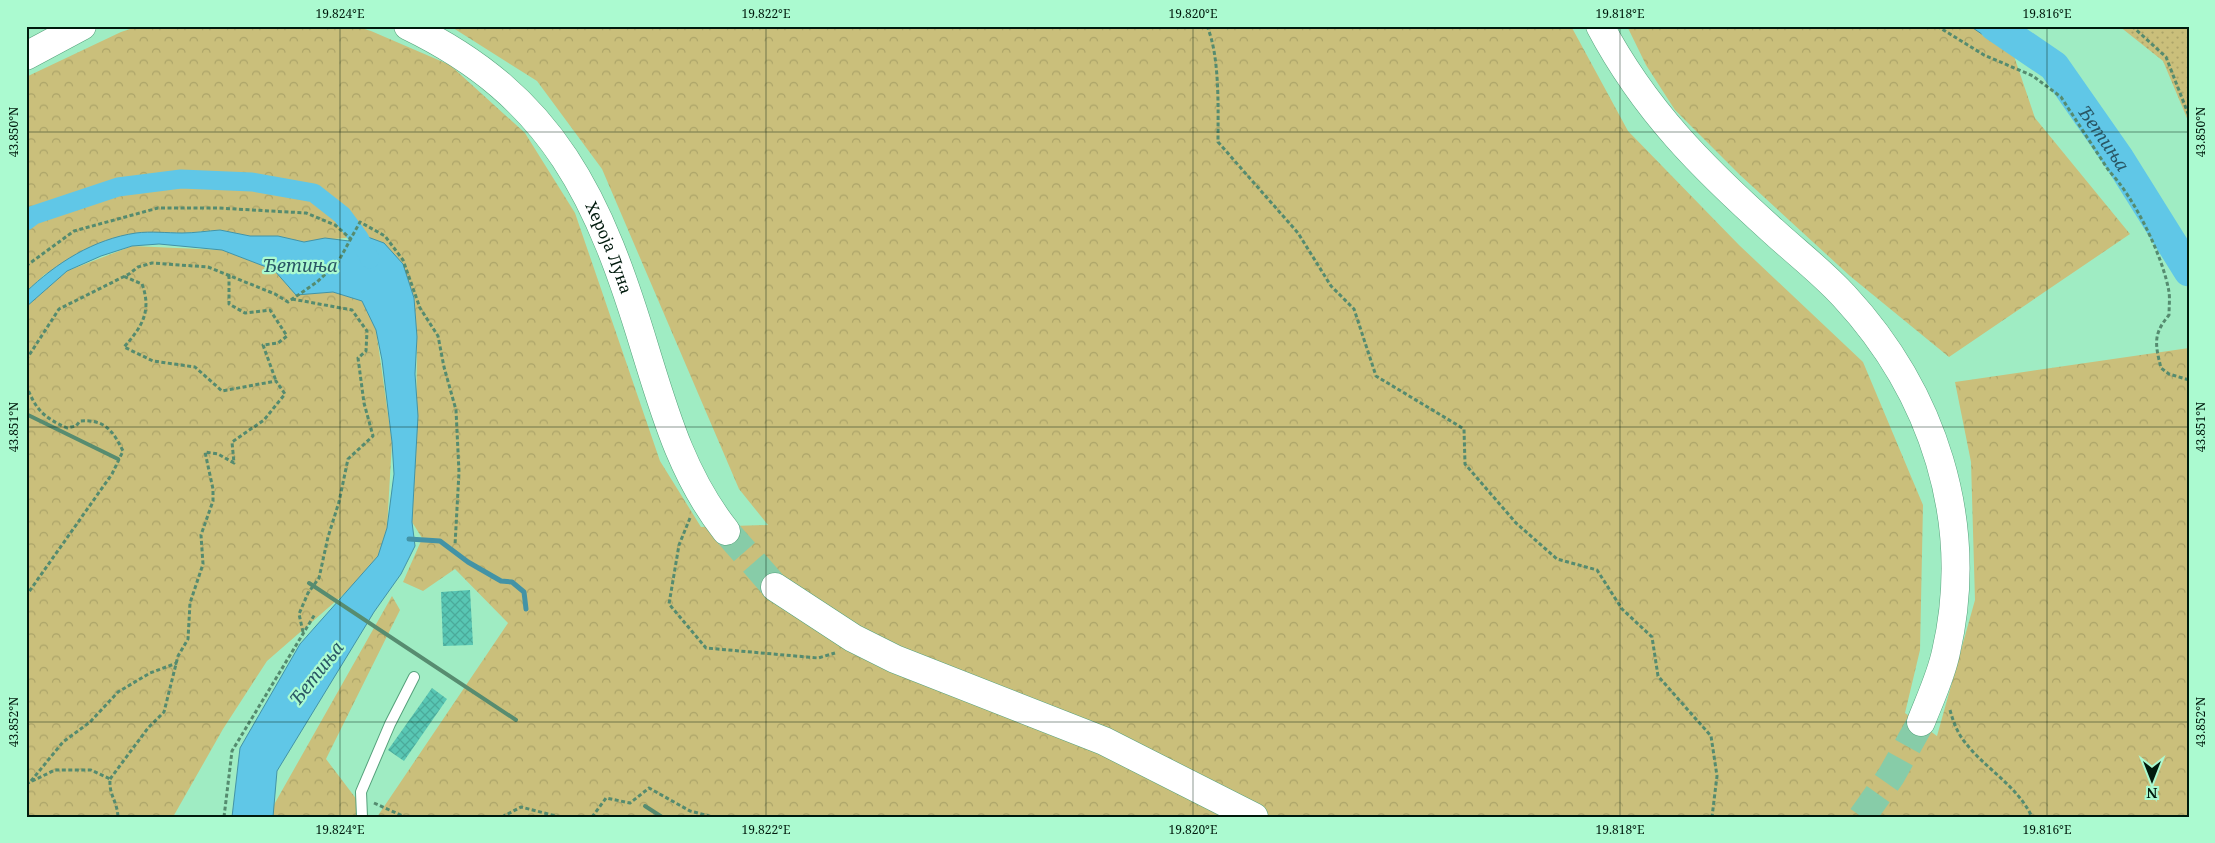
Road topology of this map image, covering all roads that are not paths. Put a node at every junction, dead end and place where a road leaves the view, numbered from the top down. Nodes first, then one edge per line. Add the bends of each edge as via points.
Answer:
1 (82, 26) edge
2 (408, 26) edge
3 (1600, 26) edge
4 (26, 56) edge
5 (726, 531) tunnel mouth
6 (775, 587) tunnel mouth
7 (414, 676) dead end
8 (1921, 722) tunnel mouth
9 (362, 817) edge
10 (1254, 817) edge

1 - 4 main road
2 - 5 main road, Хероја Луна via 457,52 488,74 530,112 563,154 606,234 669,427 690,476
3 - 8 main road via 1628,76 1673,134 1699,163 1844,296 1885,345 1910,385 1942,469 1955,543 1955,582 1946,653
6 - 10 main road via 867,645 1104,741
7 - 9 lane via 360,792

